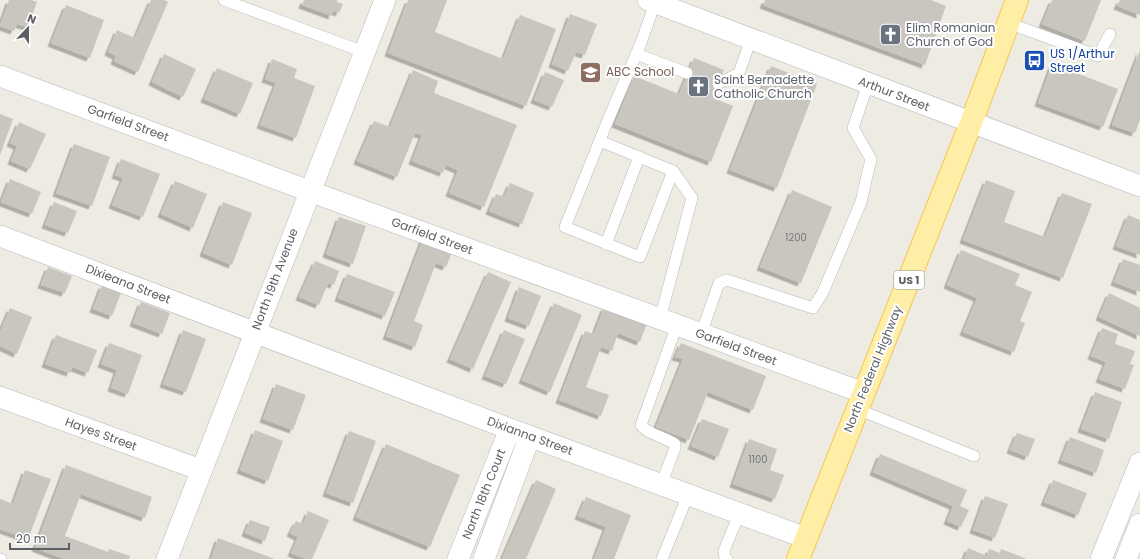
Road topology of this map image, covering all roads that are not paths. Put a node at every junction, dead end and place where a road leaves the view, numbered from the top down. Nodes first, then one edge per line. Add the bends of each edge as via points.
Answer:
1 (224, 0) edge
2 (385, 0) edge
3 (1017, 0) edge
4 (652, 1) edge
5 (1008, 23) junction
6 (1110, 34) dead end
7 (751, 39) junction
8 (364, 52) junction
9 (636, 54) junction
10 (688, 73) dead end
11 (0, 76) edge
12 (718, 84) dead end
13 (868, 84) junction
14 (971, 123) junction
15 (600, 141) junction
16 (639, 157) junction
17 (673, 171) junction
18 (1140, 186) edge
19 (309, 191) junction
20 (0, 236) edge
21 (606, 244) junction
22 (668, 322) junction
23 (255, 332) junction
24 (701, 334) junction
25 (0, 397) edge
26 (861, 401) junction
27 (510, 429) junction
28 (530, 436) junction
29 (974, 456) dead end
30 (1140, 463) edge
31 (201, 470) junction
32 (661, 485) junction
33 (688, 494) junction
34 (739, 514) junction
35 (1140, 524) edge
36 (806, 538) junction
37 (167, 559) edge
38 (458, 559) edge
39 (484, 559) edge
40 (662, 559) edge
41 (727, 559) edge
42 (798, 559) edge
43 (1101, 559) edge
44 (1126, 559) edge

1 - 8 lane
2 - 8 street, North 19th Avenue
3 - 5 main road, North Federal Highway / US 1
4 - 7 street, Arthur Street
4 - 9 lane
5 - 6 lane via 1098,56
5 - 14 main road, North Federal Highway / US 1
7 - 12 lane via 739,74
7 - 13 street, Arthur Street
8 - 19 street, North 19th Avenue
9 - 10 lane
9 - 15 lane
11 - 19 street, Garfield Street
13 - 14 street, Arthur Street
13 - 24 lane via 853,128 871,158 861,202 823,292 813,308 727,280 719,283
14 - 18 street, Arthur Street
14 - 26 main road, North Federal Highway / US 1
15 - 16 lane
15 - 21 lane via 565,227
16 - 17 lane
16 - 21 lane
17 - 21 lane via 640,257
17 - 22 lane via 692,198
19 - 22 street, Garfield Street
19 - 23 street, North 19th Avenue
20 - 23 street, Dixieana Street
22 - 24 street, Garfield Street
22 - 32 lane via 641,425 644,429 675,444
23 - 27 street, Dixianna Street
23 - 31 street, North 19th Avenue
24 - 26 street, Garfield Street
25 - 31 street, Hayes Street
26 - 29 lane
26 - 36 main road, North Federal Highway / US 1
27 - 28 street, Dixianna Street
27 - 38 street, North 18th Court
28 - 32 street, Dixianna Street
28 - 39 street, North 18th Court
30 - 43 street
31 - 37 street, North 19th Avenue
32 - 33 street, Dixianna Street
33 - 34 street, Dixianna Street
33 - 40 lane
34 - 36 street, Dixianna Street
34 - 41 lane via 724,550
35 - 44 street
36 - 42 main road, North Federal Highway / US 1

